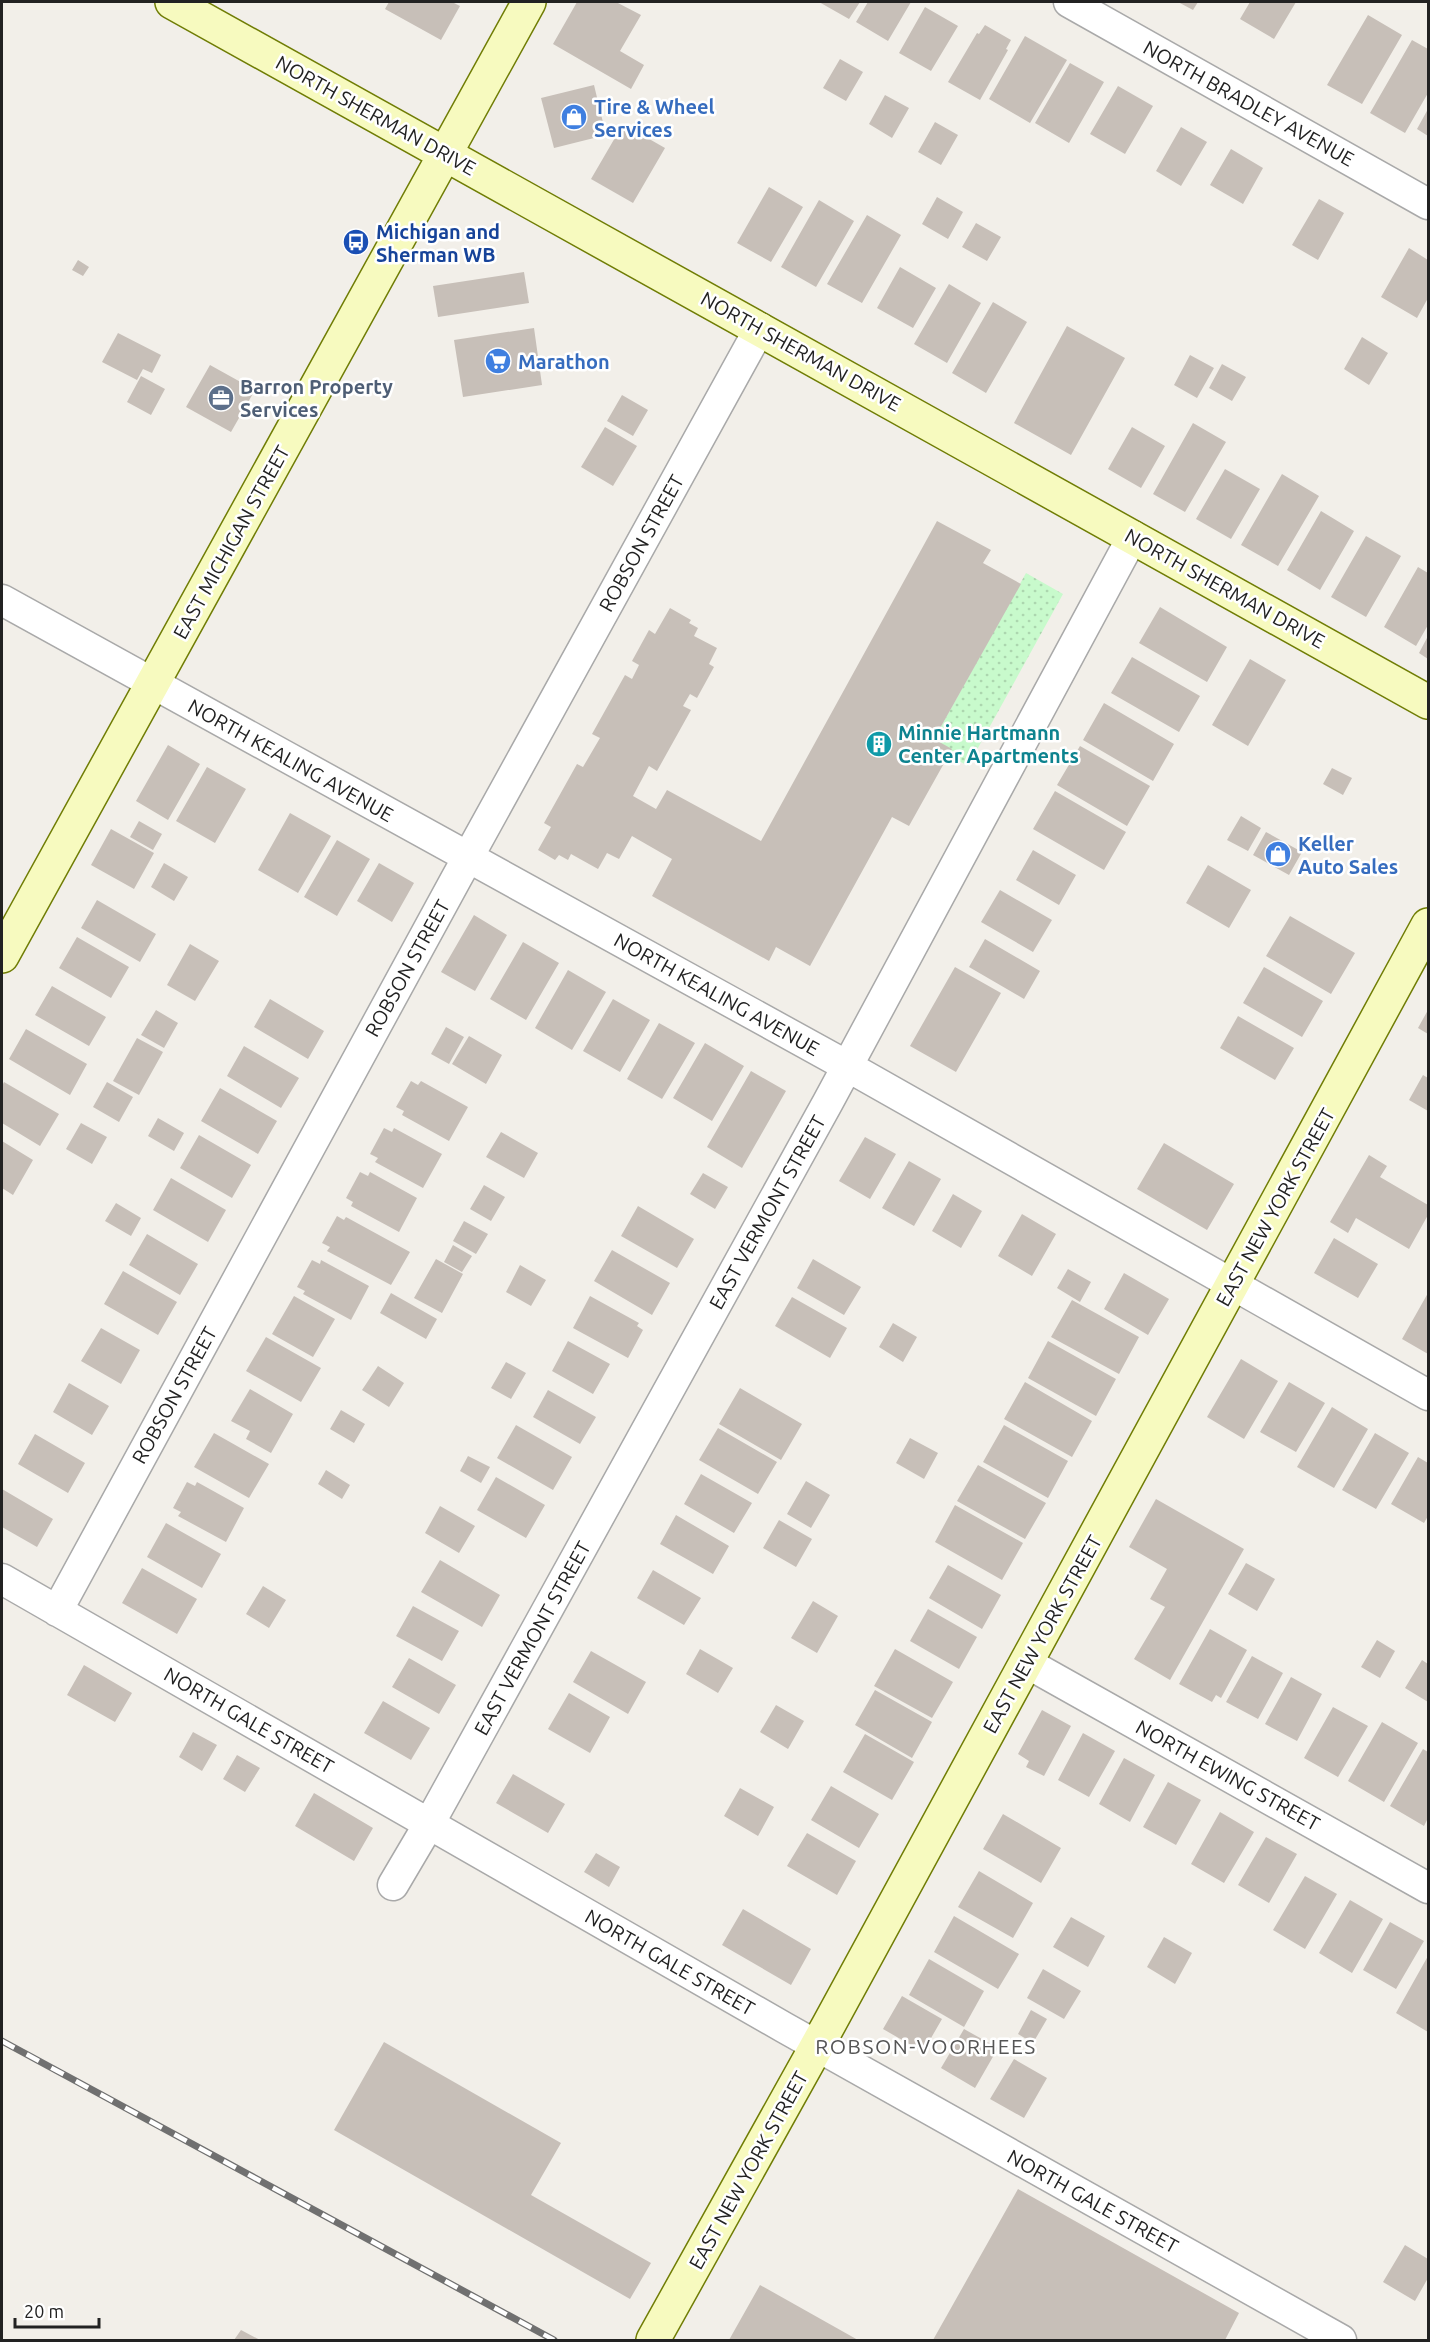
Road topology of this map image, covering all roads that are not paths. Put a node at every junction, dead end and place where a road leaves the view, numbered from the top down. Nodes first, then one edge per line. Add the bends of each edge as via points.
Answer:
1 (172, 2) edge
2 (529, 2) edge
3 (1069, 2) edge
4 (446, 154) junction
5 (1428, 204) edge
6 (760, 328) junction
7 (1133, 536) junction
8 (2, 600) edge
9 (153, 684) junction
10 (1428, 702) edge
11 (467, 857) junction
12 (1428, 925) edge
13 (2, 956) edge
14 (847, 1066) junction
15 (1233, 1285) junction
16 (1428, 1395) edge
17 (2, 1579) edge
18 (57, 1611) junction
19 (1027, 1663) junction
20 (429, 1824) junction
21 (393, 1885) dead end
22 (1428, 1888) edge
23 (817, 2046) junction
24 (653, 2340) edge
25 (1341, 2340) edge

1 - 4 main road, NORTH SHERMAN DRIVE
2 - 4 main road, EAST MICHIGAN STREET
3 - 5 street, NORTH BRADLEY AVENUE
4 - 6 main road, NORTH SHERMAN DRIVE
4 - 9 main road, EAST MICHIGAN STREET
6 - 7 main road, NORTH SHERMAN DRIVE
6 - 11 street, ROBSON STREET
7 - 10 main road, NORTH SHERMAN DRIVE
7 - 14 street, EAST VERMONT STREET
8 - 9 street, NORTH KEALING AVENUE
9 - 11 street, NORTH KEALING AVENUE
9 - 13 main road, EAST MICHIGAN STREET
11 - 14 street, NORTH KEALING AVENUE
11 - 18 street, ROBSON STREET
12 - 15 main road, EAST NEW YORK STREET
14 - 15 street, NORTH KEALING AVENUE
14 - 20 street, EAST VERMONT STREET
15 - 16 street, NORTH KEALING AVENUE
15 - 19 main road, EAST NEW YORK STREET
17 - 18 street, NORTH GALE STREET
18 - 20 street, NORTH GALE STREET
19 - 22 street, NORTH EWING STREET
19 - 23 main road, EAST NEW YORK STREET
20 - 21 street, EAST VERMONT STREET
20 - 23 street, NORTH GALE STREET
23 - 24 main road, EAST NEW YORK STREET
23 - 25 street, NORTH GALE STREET

